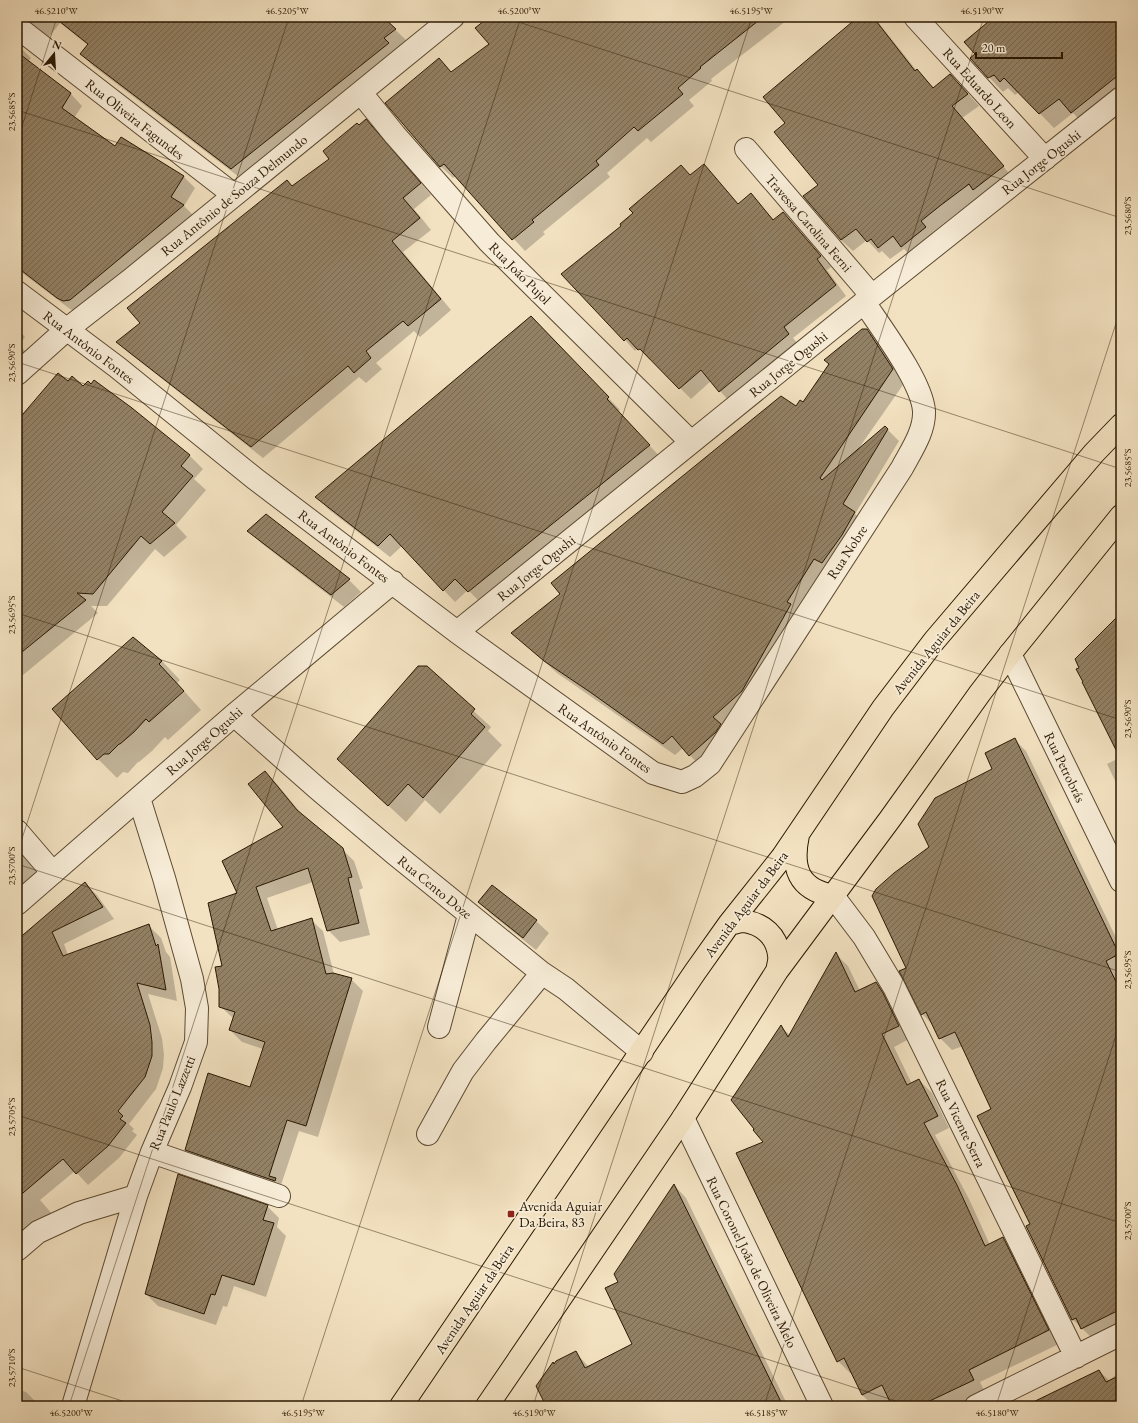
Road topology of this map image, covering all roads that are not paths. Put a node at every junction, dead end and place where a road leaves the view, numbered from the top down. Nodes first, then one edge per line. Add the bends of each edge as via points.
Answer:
1 (915, 17) edge
2 (449, 18) edge
3 (17, 27) edge
4 (361, 92) junction
5 (1121, 98) edge
6 (746, 149) dead end
7 (1045, 159) junction
8 (234, 196) junction
9 (17, 292) edge
10 (868, 299) junction
11 (66, 330) junction
12 (17, 374) edge
13 (1121, 425) edge
14 (691, 442) junction
15 (1121, 516) edge
16 (393, 582) junction
17 (457, 632) junction
18 (1010, 654) junction
19 (234, 714) junction
20 (682, 782) joint
21 (139, 798) junction
22 (17, 831) edge
23 (799, 834) junction
24 (52, 873) junction
25 (1121, 881) edge
26 (833, 896) junction
27 (17, 904) edge
28 (469, 915) junction
29 (729, 924) junction
30 (777, 970) junction
31 (542, 973) junction
32 (440, 1027) dead end
33 (642, 1052) junction
34 (683, 1118) junction
35 (428, 1134) dead end
36 (152, 1152) junction
37 (136, 1196) junction
38 (279, 1196) dead end
39 (17, 1250) edge
40 (1121, 1334) edge
41 (1076, 1357) junction
42 (73, 1406) edge
43 (401, 1406) edge
44 (487, 1406) edge
45 (822, 1406) edge
46 (976, 1406) edge

1 - 7 street, Rua Eduardo Leon
2 - 4 street, Rua Antônio de Souza Delmundo
3 - 8 street, Rua Oliveira Fagundes
4 - 8 street, Rua Antônio de Souza Delmundo
4 - 14 street, Rua João Pujol via 395,135 489,242
5 - 7 street, Rua Jorge Ogushi
6 - 10 street, Travessa Carolina Ferni
7 - 10 street, Rua Jorge Ogushi
8 - 11 street, Rua Antônio de Souza Delmundo
9 - 11 street, Rua Antônio Fontes
10 - 14 street, Rua Jorge Ogushi
10 - 20 street, Rua Nobre via 918,388 924,412 920,432 902,468 710,764 696,776
11 - 12 street, Rua Antônio de Souza Delmundo
11 - 16 street, Rua Antônio Fontes via 254,478
13 - 23 main road, Avenida Aguiar da Beira via 1094,453 934,641 883,708
14 - 17 street, Rua Jorge Ogushi
15 - 18 main road
16 - 17 street, Rua Antônio Fontes
16 - 19 street, Rua Jorge Ogushi
17 - 20 street, Rua Antônio Fontes via 653,773
18 - 25 street, Rua Petrobrás
18 - 26 main road
19 - 21 street, Rua Jorge Ogushi
19 - 28 street, Rua Cento Doze via 318,789
21 - 24 street, Rua Jorge Ogushi
21 - 36 street, Rua Paulo Lazzetti via 192,979 197,1008 196,1042
22 - 24 street
23 - 26 main road via 795,862 800,875 808,886 820,893
23 - 29 main road, Avenida Aguiar da Beira
24 - 27 street, Rua Jorge Ogushi
26 - 30 main road
26 - 41 street, Rua Vicente Serra via 864,937 894,987
28 - 31 street, Rua Cento Doze
28 - 32 street
29 - 30 main road via 743,921 757,924 768,931 776,943 780,957
29 - 33 main road, Avenida Aguiar da Beira
30 - 34 main road
31 - 33 street, Rua Cento Doze via 566,989
31 - 35 street via 464,1071
33 - 43 main road, Avenida Aguiar da Beira
34 - 44 main road
34 - 45 street, Rua Coronel João de Oliveira Melo
36 - 37 street, Rua Paulo Lazzetti
36 - 38 street
37 - 39 street via 79,1213 38,1232
37 - 42 street, Rua Paulo Lazzetti
40 - 41 street
41 - 46 street

